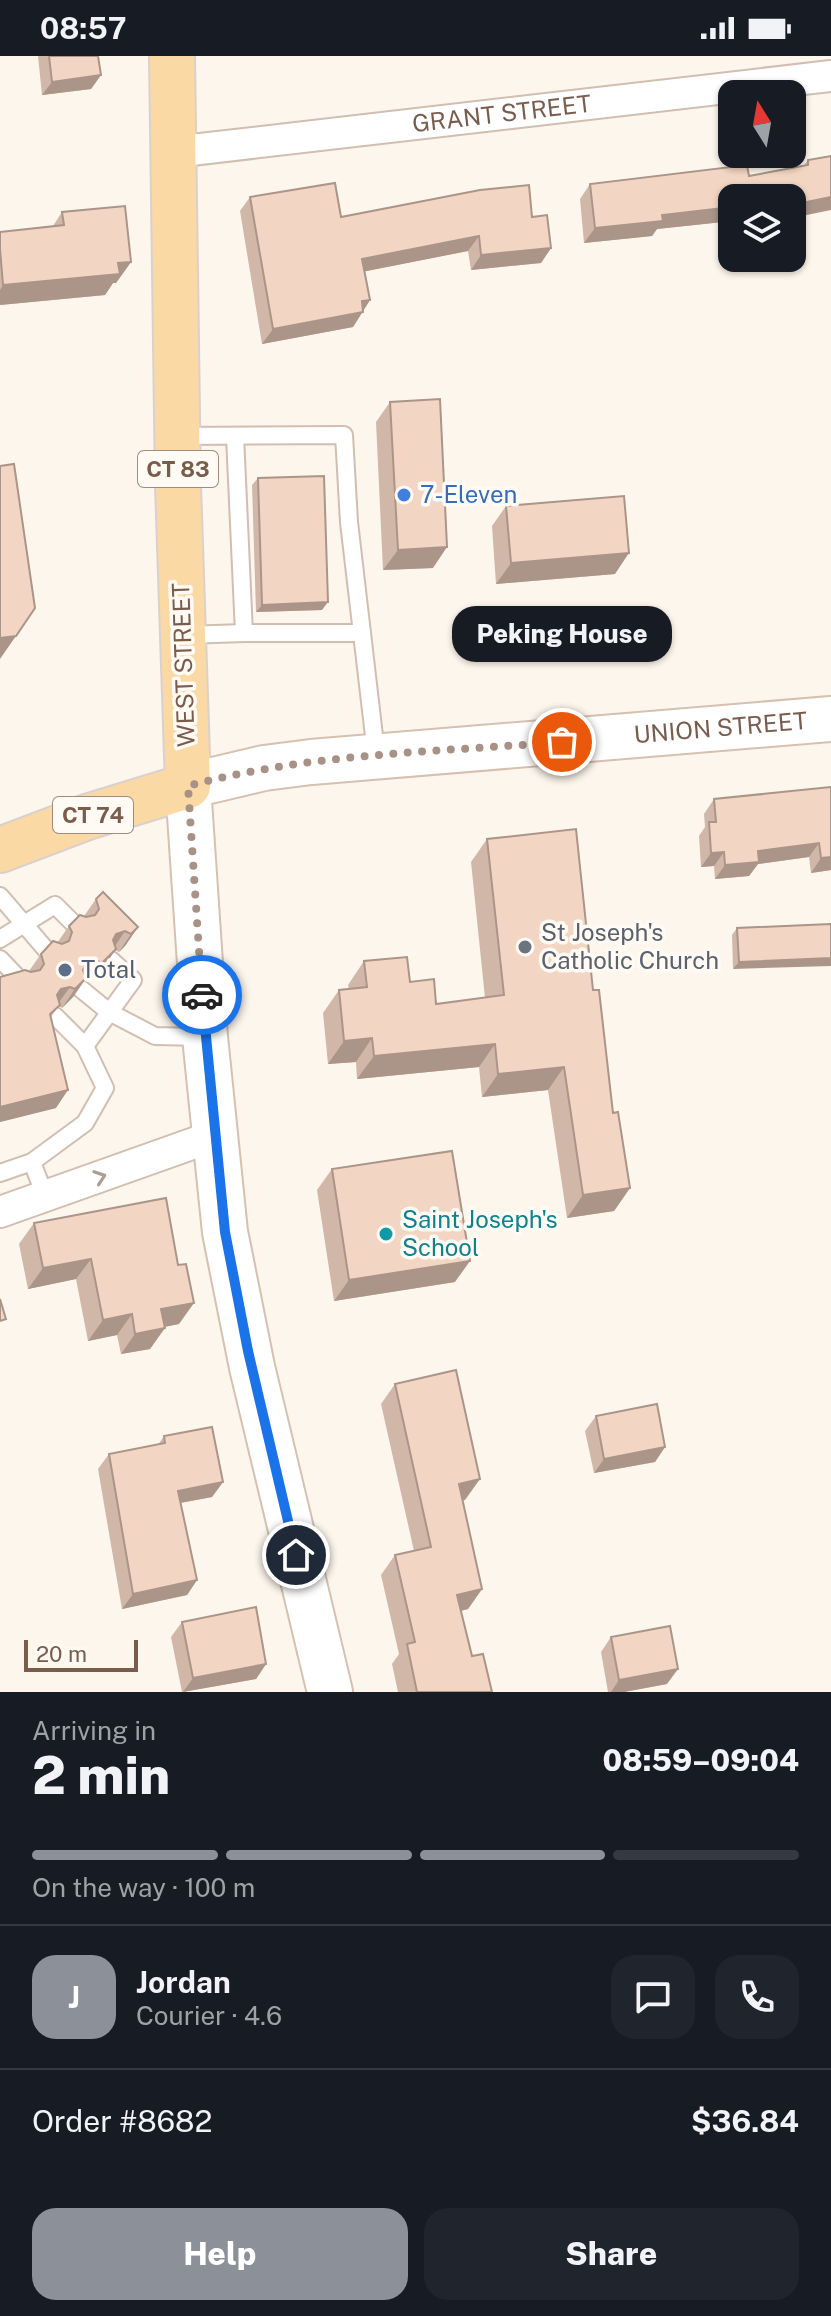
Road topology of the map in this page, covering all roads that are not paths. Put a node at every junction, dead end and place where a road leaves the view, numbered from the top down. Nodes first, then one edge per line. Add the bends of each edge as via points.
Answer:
1 (172, 56) edge
2 (771, 70) edge
3 (831, 76) edge
4 (174, 152) junction
5 (178, 436) junction
6 (235, 436) junction
7 (244, 633) junction
8 (362, 633) junction
9 (182, 635) junction
10 (831, 719) edge
11 (377, 756) junction
12 (188, 786) junction
13 (0, 850) edge
14 (0, 896) edge
15 (22, 924) junction
16 (75, 925) edge
17 (0, 939) edge
18 (48, 952) edge
19 (0, 959) edge
20 (111, 960) edge
21 (20, 980) edge
22 (81, 989) edge
23 (109, 1012) junction
24 (55, 1016) edge
25 (205, 1037) junction
26 (85, 1046) junction
27 (214, 1136) junction
28 (32, 1162) junction
29 (0, 1173) edge
30 (45, 1196) junction
31 (0, 1212) edge
32 (330, 1692) edge

1 - 4 main road, WEST STREET / CT 83
2 - 3 street, GRANT STREET
2 - 4 street, GRANT STREET
4 - 5 main road, WEST STREET / CT 83
5 - 6 lane
5 - 9 main road, WEST STREET / CT 83
6 - 7 lane
6 - 8 lane via 344,435
7 - 8 lane
7 - 9 lane
8 - 11 lane
9 - 12 main road, WEST STREET / CT 83
10 - 11 main road, UNION STREET / CT 74
11 - 12 main road, UNION STREET / CT 74 via 264,768
12 - 13 main road, UNION STREET / CT 74
12 - 25 main road, WEST STREET
14 - 15 lane
15 - 16 lane via 55,905
15 - 17 lane
15 - 18 lane
19 - 21 lane
20 - 23 lane via 133,980
22 - 23 lane
23 - 25 lane via 155,1036
23 - 26 lane
24 - 26 lane
25 - 27 main road, WEST STREET
26 - 28 lane via 105,1088 85,1123
30 -> 27 street
27 - 32 main road, WEST STREET via 239,1306
28 - 29 lane
28 - 30 lane
30 - 31 street

